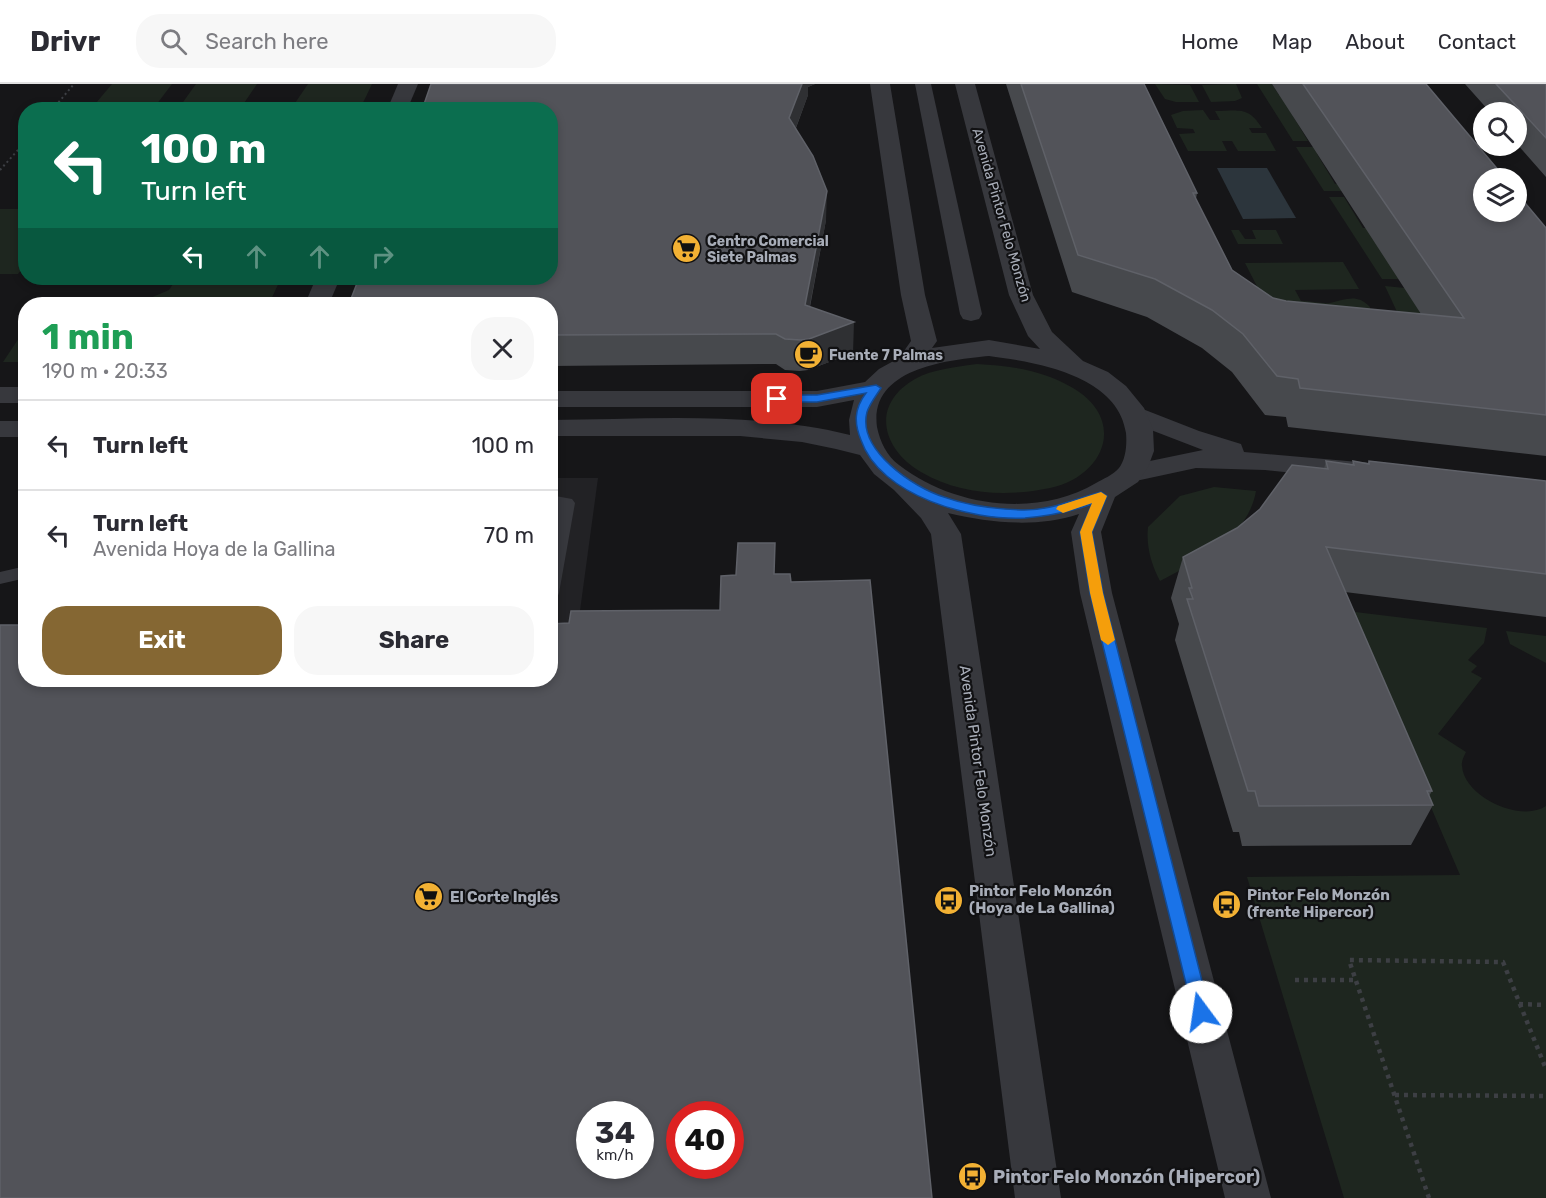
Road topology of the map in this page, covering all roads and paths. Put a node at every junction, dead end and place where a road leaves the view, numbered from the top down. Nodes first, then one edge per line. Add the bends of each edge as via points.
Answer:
1 (74, 84) edge
2 (408, 84) edge
3 (880, 84) edge
4 (923, 84) edge
5 (965, 84) edge
6 (59, 102) edge
7 (400, 102) edge
8 (18, 150) edge
9 (0, 170) edge
10 (971, 314) dead end
11 (908, 364) junction
12 (1075, 366) junction
13 (876, 388) junction
14 (0, 395) edge
15 (18, 395) edge
16 (558, 399) edge
17 (1135, 414) junction
18 (558, 428) edge
19 (0, 429) edge
20 (18, 429) edge
21 (869, 449) junction
22 (1265, 461) junction
23 (1131, 473) junction
24 (1394, 474) edge
25 (903, 482) junction
26 (1101, 496) junction
27 (558, 502) edge
28 (558, 548) edge
29 (18, 574) edge
30 (0, 578) edge
31 (1295, 980) dead end
32 (1354, 980) junction
33 (1519, 1004) junction
34 (1546, 1005) edge
35 (1546, 1069) edge
36 (1395, 1095) junction
37 (1546, 1096) edge
38 (1038, 1198) edge
39 (1248, 1198) edge
40 (1429, 1198) edge

1 - 6 path
2 - 7 street
3 - 11 street via 913,295 924,341
4 - 10 street
5 - 12 street, Avenida Pintor Felo Monzón via 1021,295 1041,336
8 - 9 path
11 - 12 street via 946,352 989,348 1033,353
11 - 13 street
12 - 17 street via 1111,387
13 - 16 street via 817,399
13 - 21 street via 861,414
14 - 15 street
17 - 22 street
17 - 23 street via 1142,444
18 - 21 street via 771,430
19 - 20 street
21 - 25 street
22 - 23 street via 1196,459
22 - 24 street
23 - 26 street
25 - 26 street via 938,500 1024,514 1066,509
25 - 38 street, Avenida Pintor Felo Monzón via 933,512 946,534
26 - 39 street via 1086,532 1096,593
27 - 28 lane via 566,503
29 - 30 lane
31 - 32 path
32 - 33 path via 1349,960 1503,962
32 - 36 path
33 - 34 path
33 - 35 path
36 - 37 path
36 - 40 path

